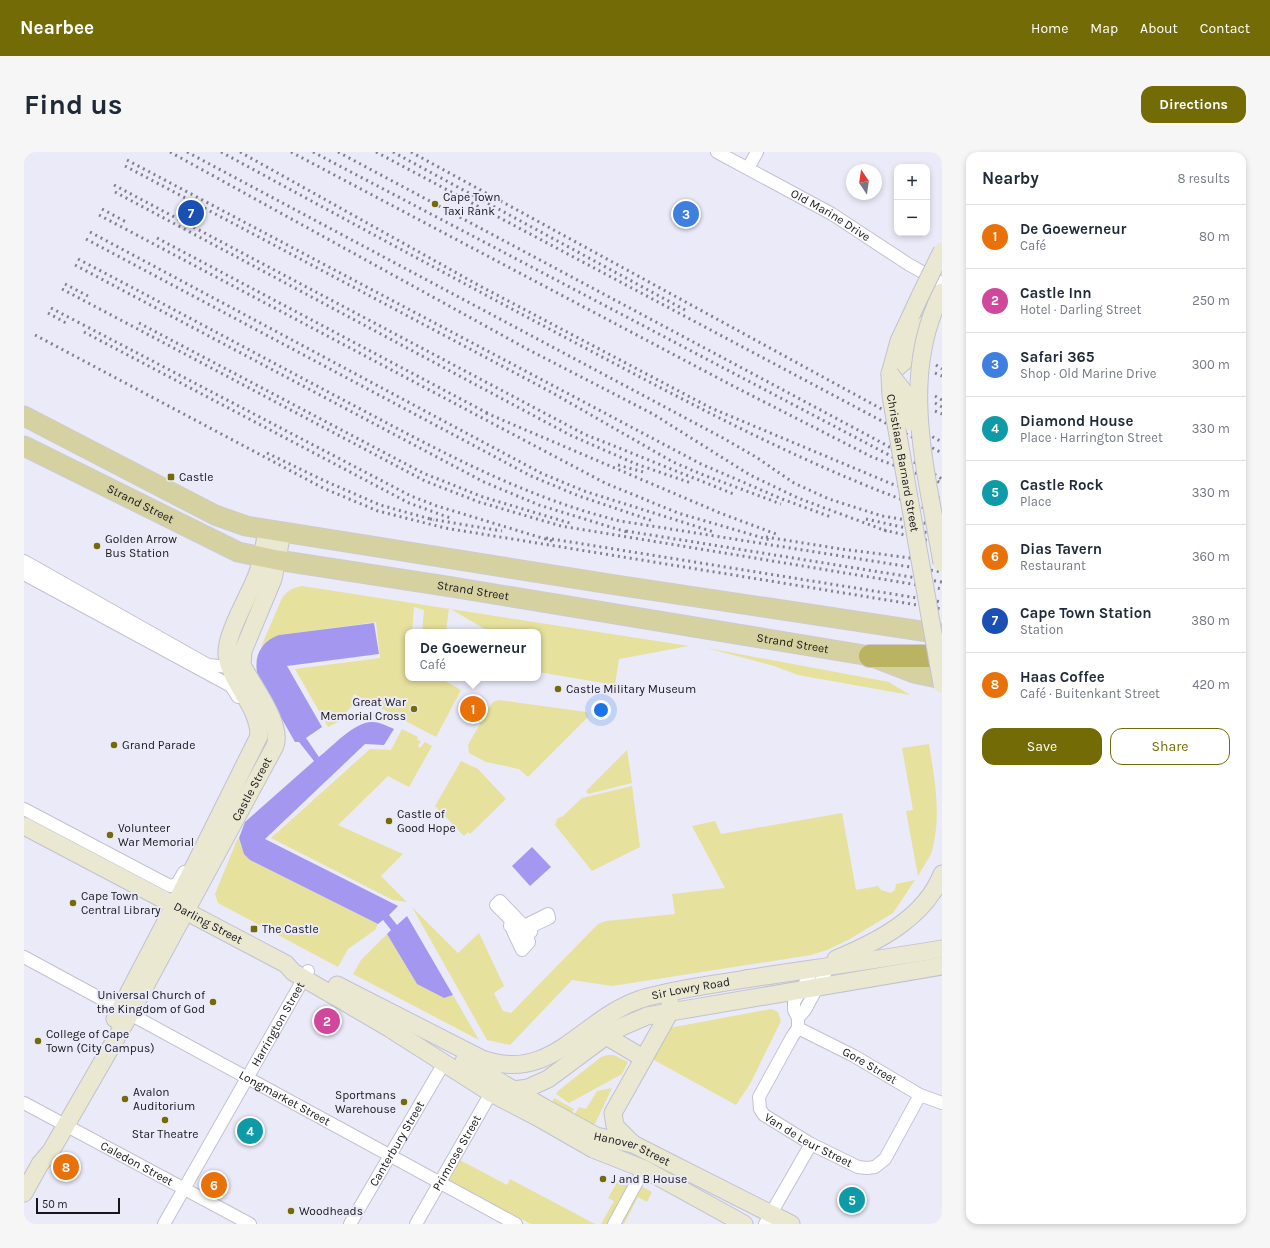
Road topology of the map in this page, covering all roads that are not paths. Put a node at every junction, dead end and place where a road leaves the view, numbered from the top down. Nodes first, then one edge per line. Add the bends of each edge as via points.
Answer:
1 (717, 152) edge
2 (757, 152) edge
3 (736, 156) edge
4 (748, 168) junction
5 (942, 251) edge
6 (942, 283) edge
7 (942, 292) edge
8 (930, 321) junction
9 (890, 374) junction
10 (24, 416) edge
11 (922, 443) junction
12 (24, 446) edge
13 (274, 532) junction
14 (269, 559) junction
15 (24, 561) edge
16 (942, 563) edge
17 (24, 574) edge
18 (942, 634) edge
19 (870, 656) junction
20 (942, 658) edge
21 (236, 666) junction
22 (942, 679) edge
23 (942, 684) edge
24 (24, 809) edge
25 (26, 831) edge
26 (942, 874) edge
27 (180, 909) junction
28 (548, 914) joint
29 (24, 957) edge
30 (936, 958) edge
31 (821, 967) junction
32 (306, 975) junction
33 (811, 987) junction
34 (668, 993) junction
35 (671, 1010) junction
36 (125, 1012) junction
37 (398, 1016) junction
38 (798, 1023) junction
39 (600, 1031) junction
40 (460, 1046) joint
41 (643, 1058) junction
42 (444, 1063) junction
43 (247, 1079) junction
44 (494, 1087) junction
45 (517, 1091) junction
46 (920, 1095) junction
47 (24, 1103) edge
48 (942, 1103) edge
49 (61, 1124) junction
50 (633, 1144) junction
51 (811, 1144) junction
52 (390, 1156) junction
53 (644, 1169) junction
54 (439, 1182) junction
55 (185, 1189) junction
56 (24, 1192) edge
57 (768, 1218) edge
58 (164, 1224) edge
59 (250, 1224) edge
60 (350, 1224) edge
61 (416, 1224) edge
62 (516, 1224) edge
63 (614, 1224) edge
64 (744, 1224) edge
65 (791, 1224) edge

1 - 3 street, Old Marine Drive
2 - 4 street
3 - 4 street, Old Marine Drive
4 - 6 street, Old Marine Drive via 832,214 898,258
5 - 9 main road, Christiaan Barnard Street, bridge via 899,341
7 - 8 main road, Christiaan Barnard Street, bridge
8 - 9 main road via 924,326 907,359
8 - 11 main road, Christiaan Barnard Street, bridge via 923,343 918,375
9 - 11 main road, bridge via 903,391 913,429
9 - 23 main road, Christiaan Barnard Street, bridge via 893,404
10 - 13 main road, Strand Street via 215,515
11 - 16 main road, Christiaan Barnard Street, bridge
12 - 14 main road, Strand Street via 204,537 238,552
13 - 14 main road
13 - 18 main road, Strand Street
14 - 19 main road, Strand Street
14 - 21 main road via 273,579
15 - 21 street via 208,665
17 - 24 street via 231,686 257,732 256,740 247,756 242,757 237,766 239,772 228,791 223,792 218,802 220,807 174,886
19 - 20 highway
19 - 22 main road, Strand Street via 914,673
21 - 27 main road, Castle Street via 273,720 277,740
25 - 27 main road, Darling Street
26 - 31 main road via 928,900 913,915 854,952
27 - 32 main road, Darling Street via 286,964 293,972
27 - 36 main road, Castle Street
28 - 28 street via 524,926 500,901 496,905 511,920 510,926 515,930 513,931 522,950 529,942 526,934 531,932 532,926 549,918
29 - 36 street, Longmarket Street
30 - 31 main road, Sir Lowry Road
30 - 33 main road, Sir Lowry Road
31 - 33 street, Van de Leur Street
31 - 34 main road, Sir Lowry Road
32 - 37 main road, Darling Street
32 - 42 main road, Darling Street
32 - 43 street, Harrington Street
33 - 35 main road, Sir Lowry Road
33 - 38 street, Van de Leur Street via 805,1010
34 - 35 main road
34 - 39 main road, Sir Lowry Road via 634,1003
35 - 39 main road, Sir Lowry Road
35 - 41 main road
36 - 43 street, Longmarket Street
36 - 49 main road, Castle Street
37 - 40 main road, Darling Street
37 - 44 main road
38 - 46 street, Gore Street
38 - 51 street, Van de Leur Street via 762,1091 759,1103 764,1115
39 - 40 main road, Sir Lowry Road via 544,1059 525,1065 497,1064 482,1059
39 - 41 main road
39 - 45 main road, Sir Lowry Road via 548,1079
41 - 50 main road via 613,1113 615,1126
42 - 44 main road, Darling Street
42 - 52 street, Canterbury Street
43 - 52 street, Longmarket Street
43 - 55 street, Harrington Street
44 - 45 main road, Hanover Street
44 - 53 main road, Hanover Street via 593,1149
44 - 54 street, Primrose Street
45 - 50 main road, Hanover Street via 596,1136
46 - 48 street, Gore Street
46 - 51 street, Van de Leur Street via 885,1159 875,1167 858,1168
47 - 49 street, Caledon Street
49 - 55 street, Caledon Street
49 - 56 main road, Castle Street via 51,1151 40,1164
50 - 57 main road, Hanover Street
51 - 57 street
52 - 54 street, Longmarket Street
52 - 60 street, Canterbury Street
53 - 63 street
53 - 64 main road, Hanover Street
54 - 61 street, Primrose Street
54 - 62 street, Longmarket Street
55 - 58 street, Harrington Street
55 - 59 street, Caledon Street
57 - 65 main road, Hanover Street

